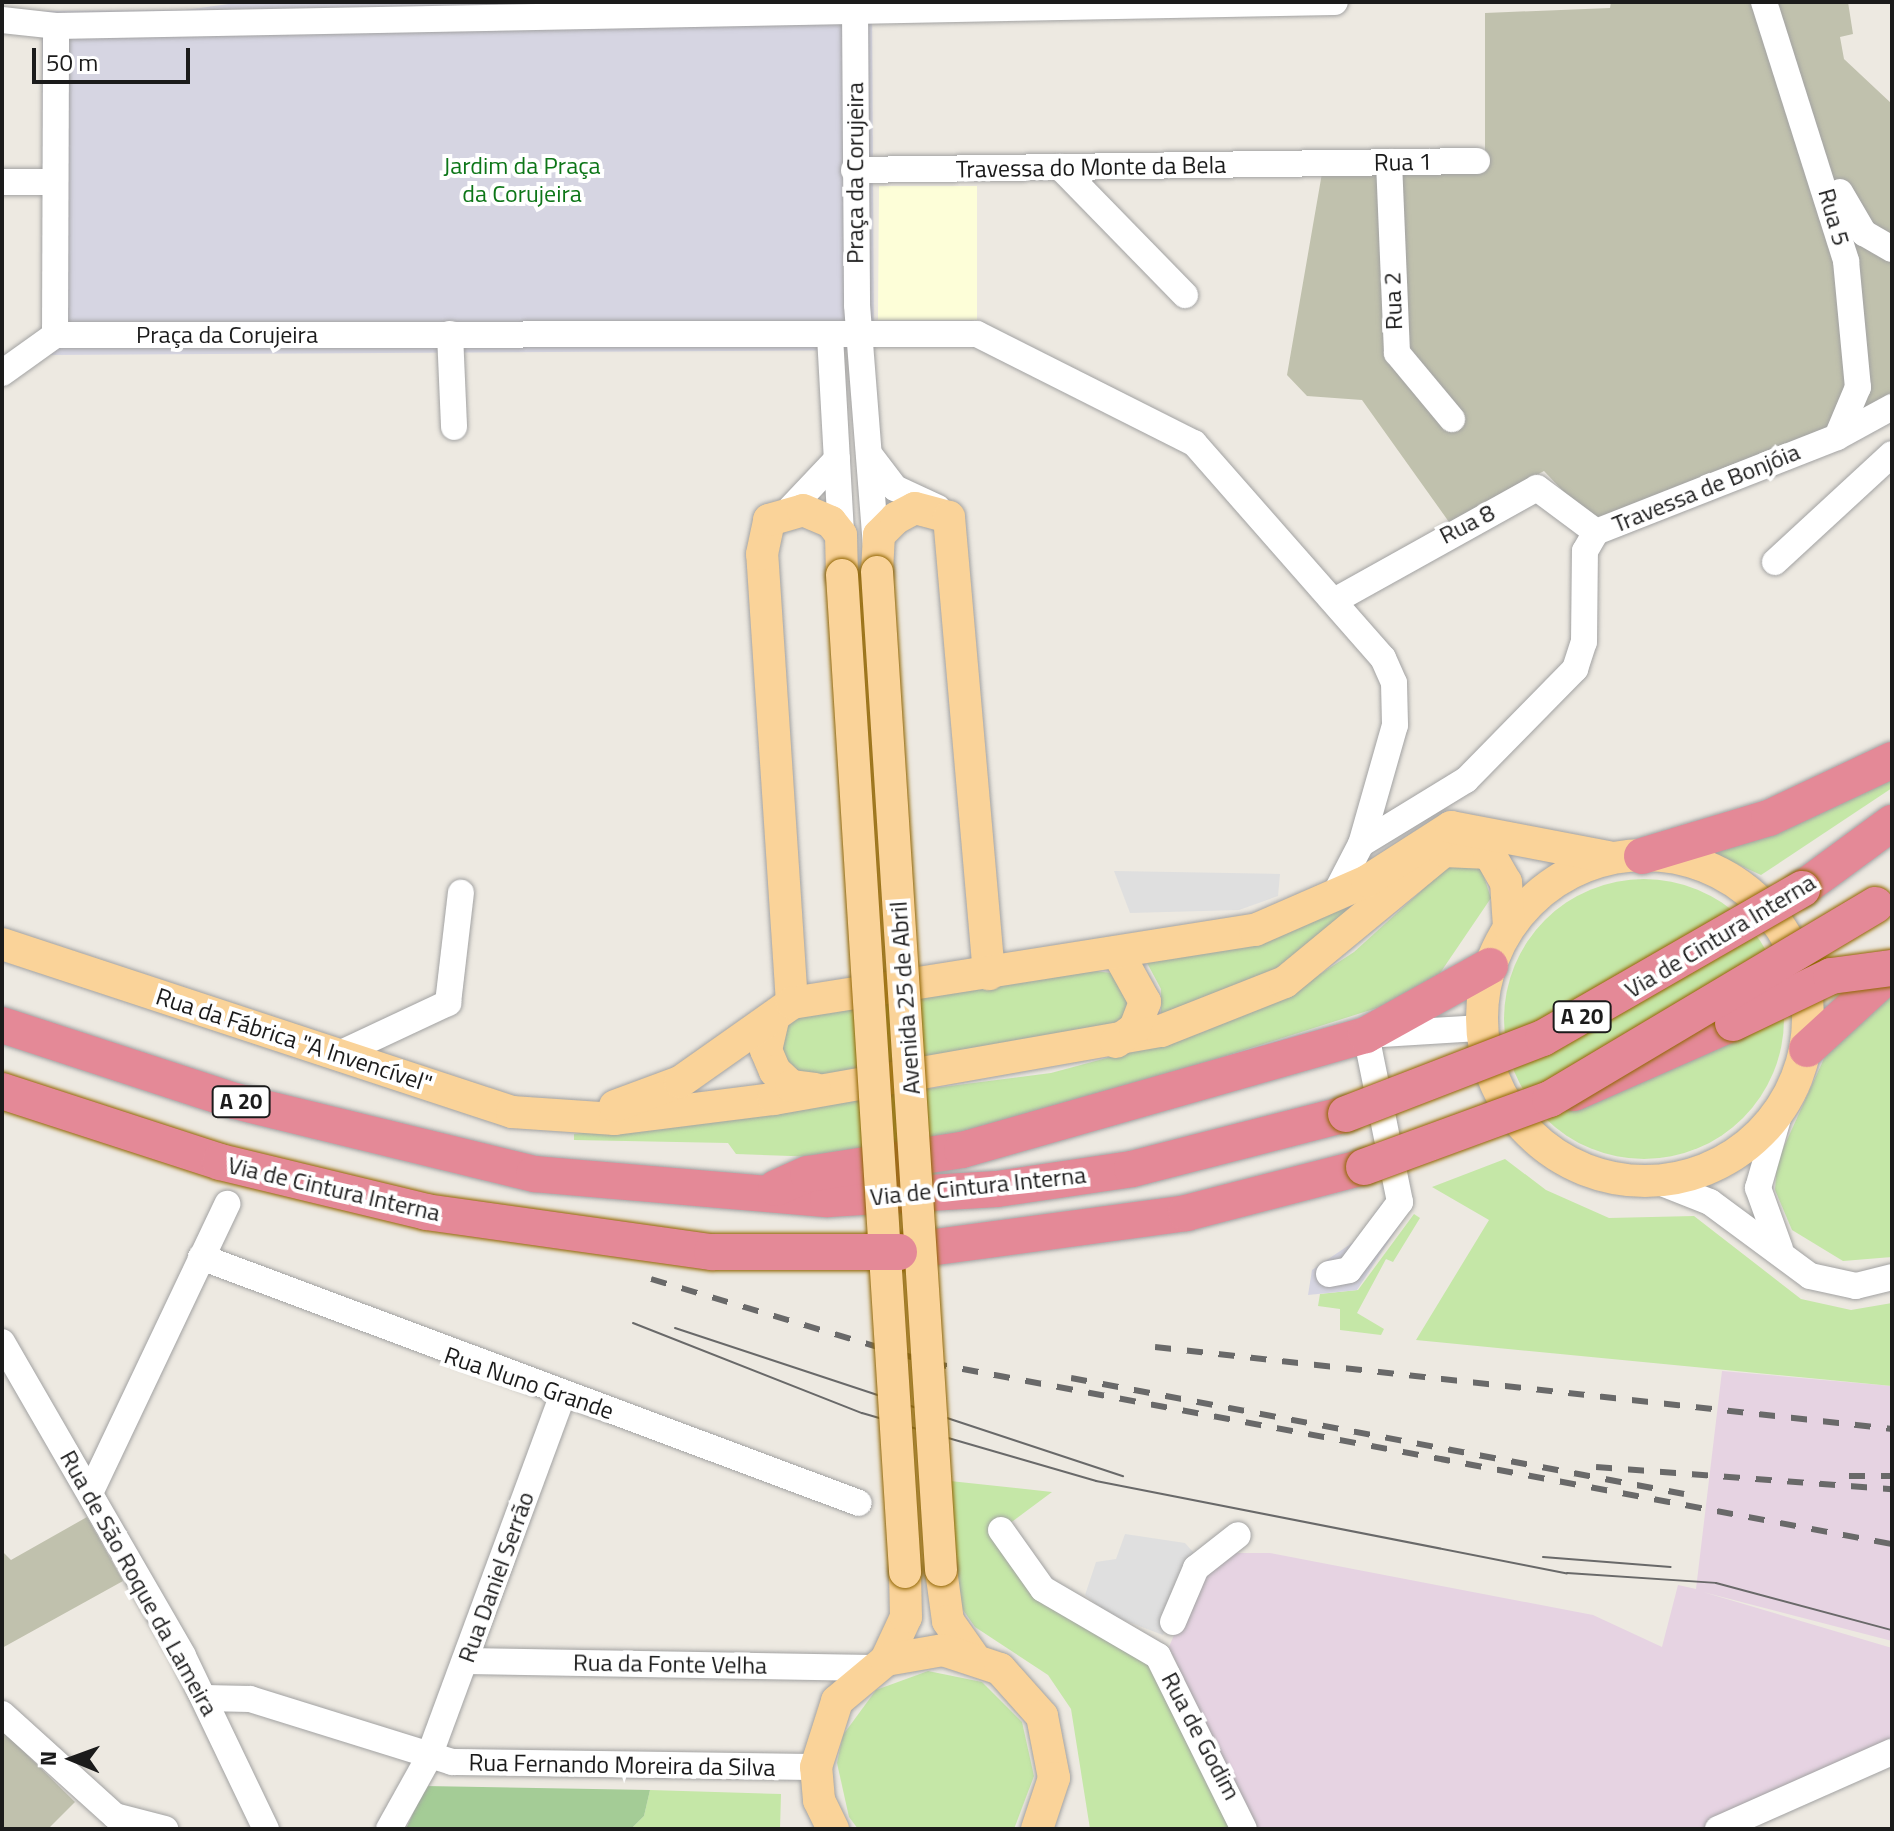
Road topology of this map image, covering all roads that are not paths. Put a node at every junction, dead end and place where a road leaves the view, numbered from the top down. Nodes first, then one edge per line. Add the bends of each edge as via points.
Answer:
1 (293, 2) edge
2 (1335, 2) edge
3 (1764, 2) edge
4 (1052, 4) edge
5 (758, 7) edge
6 (855, 10) junction
7 (2, 20) edge
8 (263, 23) junction
9 (56, 26) junction
10 (1810, 133) junction
11 (1477, 161) dead end
12 (1389, 162) junction
13 (1328, 163) joint
14 (1060, 167) junction
15 (854, 170) junction
16 (2, 182) edge
17 (55, 182) junction
18 (1892, 249) edge
19 (1185, 295) dead end
20 (859, 333) junction
21 (450, 334) junction
22 (55, 335) junction
23 (830, 336) junction
24 (2, 373) edge
25 (1881, 413) edge
26 (1452, 419) dead end
27 (454, 427) dead end
28 (1837, 437) junction
29 (1892, 442) edge
30 (869, 454) junction
31 (1892, 454) edge
32 (837, 459) junction
33 (938, 508) junction
34 (789, 510) junction
35 (1596, 532) junction
36 (841, 535) junction
37 (877, 558) junction
38 (1775, 562) dead end
39 (1334, 601) junction
40 (1892, 760) edge
41 (1892, 823) edge
42 (1361, 844) junction
43 (1625, 856) junction
44 (461, 893) dead end
45 (1333, 898) junction
46 (1884, 898) edge
47 (1509, 927) junction
48 (2, 944) edge
49 (1119, 955) junction
50 (1490, 966) junction
51 (1892, 970) edge
52 (989, 974) junction
53 (783, 1012) junction
54 (2, 1025) edge
55 (1482, 1028) junction
56 (1366, 1035) junction
57 (1116, 1042) junction
58 (1807, 1049) junction
59 (337, 1055) junction
60 (817, 1089) junction
61 (2, 1091) edge
62 (1550, 1099) junction
63 (1781, 1108) junction
64 (591, 1115) junction
65 (1659, 1182) junction
66 (763, 1193) junction
67 (227, 1204) dead end
68 (201, 1257) junction
69 (1785, 1260) junction
70 (1329, 1274) dead end
71 (1892, 1277) edge
72 (2, 1342) edge
73 (563, 1394) junction
74 (91, 1491) junction
75 (859, 1503) dead end
76 (1001, 1530) dead end
77 (1238, 1535) dead end
78 (1165, 1641) junction
79 (972, 1655) junction
80 (465, 1661) junction
81 (880, 1664) junction
82 (205, 1698) junction
83 (2, 1714) edge
84 (1892, 1752) edge
85 (428, 1759) junction
86 (816, 1767) junction
87 (1054, 1778) junction
88 (817, 1815) edge
89 (165, 1829) edge
90 (266, 1829) edge
91 (389, 1829) edge
92 (833, 1829) edge
93 (1037, 1829) edge
94 (1059, 1829) edge
95 (1244, 1829) edge
96 (1718, 1829) edge

1 - 8 street
2 - 4 street
3 - 10 street, Rua 5
4 - 6 street
5 - 6 street
5 - 8 street
6 - 15 street, Praça da Corujeira
7 - 9 street
8 - 9 street
9 - 17 street
10 - 18 street via 1864,233
10 - 28 street, Rua 5 via 1842,240 1859,375
11 - 12 street, Rua 1
12 - 13 street, Rua 1
12 - 26 street, Rua 2 via 1397,353
13 - 14 street, Travessa do Monte da Bela
14 - 15 street, Travessa do Monte da Bela
14 - 19 street
15 - 20 street, Praça da Corujeira
16 - 17 street
17 - 22 street
20 - 23 street, Praça da Corujeira
20 - 30 street, Avenida 25 de Abril
20 - 39 street via 977,334 1178,431
21 - 22 street, Praça da Corujeira
21 - 23 street, Praça da Corujeira
21 - 27 street
22 - 24 street
23 - 32 street, Avenida 25 de Abril
25 - 28 street, Travessa de Bonjóia
25 - 29 street
28 - 35 street, Travessa de Bonjóia
30 - 33 street via 895,488
30 - 37 street, Avenida 25 de Abril
31 - 38 street
32 - 34 street
32 - 36 street, Avenida 25 de Abril
33 - 37 main road via 902,514
33 - 52 main road via 954,524 958,547
34 - 36 main road via 819,514
34 - 53 main road via 765,526 762,554 786,950
35 - 39 street, Rua 8 via 1537,488
35 - 42 street, Travessa de Bonjóia via 1585,551 1584,642 1575,669 1466,780
36 - 81 main road, Avenida 25 de Abril, bridge via 905,1572 905,1625
37 - 79 main road, Avenida 25 de Abril, bridge via 941,1570 948,1621
39 - 42 street via 1383,658 1395,697 1392,738
40 - 43 highway via 1769,818
41 - 66 highway, Via de Cintura Interna / A 20, bridge via 1691,958 1543,1038 1346,1114 1132,1169 897,1196
42 - 45 street
43 - 45 main road, Rua da Fábrica "A Invencível" via 1451,827
43 - 47 main road via 1564,875
43 - 58 main road, Rua da Fábrica "A Invencível" via 1709,867 1754,896 1787,937 1806,987
44 - 59 street via 448,1003
45 - 49 main road, Rua da Fábrica "A Invencível" via 1255,930
46 - 62 highway, Via de Cintura Interna / A 20, bridge
47 - 50 main road
47 - 57 main road, Rua da Fábrica "A Invencível" via 1509,893 1489,853 1444,851 1285,982
48 - 59 main road, Rua da Fábrica "A Invencível"
49 - 52 main road, Rua da Fábrica "A Invencível"
49 - 57 main road via 1145,1002 1135,1028
50 - 55 main road
50 - 56 highway
51 - 58 highway
51 - 62 highway, bridge via 1822,980 1633,1073
52 - 53 main road, Rua da Fábrica "A Invencível"
53 - 60 main road, Rua da Fábrica "A Invencível" via 766,1050 775,1071 791,1086
53 - 64 main road, Rua da Fábrica "A Invencível" via 680,1082
54 - 66 highway, Via de Cintura Interna / A 20 via 235,1101 534,1174
55 - 56 street
55 - 65 main road via 1492,1076 1516,1120 1552,1154 1597,1175
56 - 66 highway via 962,1150 808,1174
56 - 70 street via 1400,1202 1349,1270
57 - 60 main road, Rua da Fábrica "A Invencível"
58 - 63 main road
59 - 64 main road, Rua da Fábrica "A Invencível" via 512,1112
60 - 64 main road, Rua da Fábrica "A Invencível" via 629,1117
61 - 62 highway, Via de Cintura Interna / A 20, bridge via 220,1162 426,1212 712,1252 899,1252 1186,1213 1364,1167
63 - 65 main road via 1723,1163
63 - 69 street via 1758,1188
65 - 69 street via 1719,1208
67 - 68 street
68 - 73 street, Rua Nuno Grande
68 - 74 street
69 - 71 street via 1841,1285
72 - 74 street, Rua de São Roque da Lameira
73 - 75 street, Rua Nuno Grande
73 - 80 street, Rua Daniel Serrão
74 - 82 street, Rua de São Roque da Lameira
76 - 78 street via 1031,1578 1077,1611
77 - 78 street via 1196,1568
78 - 95 street, Rua de Godim
79 - 81 main road via 914,1651
79 - 87 main road via 1025,1690 1052,1746
80 - 81 street, Rua da Fonte Velha
80 - 85 street, Rua Daniel Serrão
81 - 86 main road via 837,1701
82 - 85 street, Rua Fernando Moreira da Silva via 250,1699
82 - 90 street, Rua de São Roque da Lameira
83 - 89 street via 115,1816
84 - 96 street
85 - 86 street, Rua Fernando Moreira da Silva
85 - 91 street
86 - 88 main road
87 - 93 main road
87 - 94 main road
88 - 92 main road

